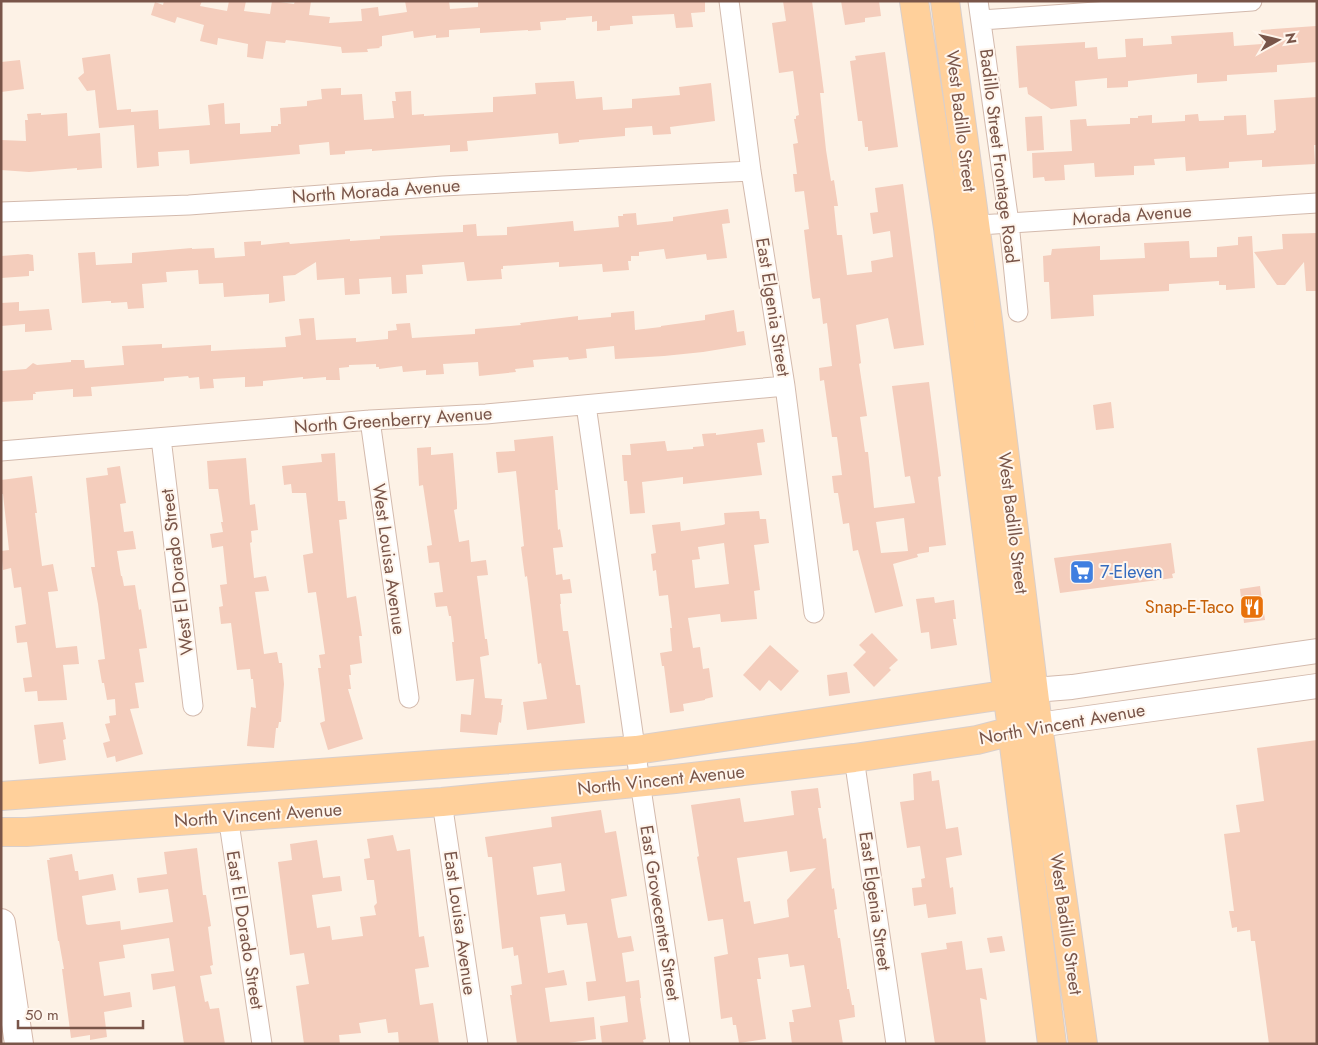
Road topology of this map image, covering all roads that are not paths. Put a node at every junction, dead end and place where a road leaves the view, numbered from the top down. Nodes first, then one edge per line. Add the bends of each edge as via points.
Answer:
1 (730, 1) edge
2 (914, 1) edge
3 (945, 1) edge
4 (978, 1) edge
5 (1252, 1) edge
6 (981, 20) junction
7 (751, 171) junction
8 (1317, 203) edge
9 (1, 212) edge
10 (1009, 223) junction
11 (961, 227) junction
12 (1018, 312) dead end
13 (785, 386) junction
14 (586, 405) junction
15 (370, 420) junction
16 (161, 438) junction
17 (1, 451) edge
18 (814, 613) dead end
19 (1317, 651) edge
20 (1317, 686) edge
21 (1034, 690) junction
22 (1007, 694) junction
23 (409, 698) dead end
24 (193, 706) dead end
25 (1038, 725) junction
26 (1011, 731) junction
27 (636, 750) junction
28 (854, 758) junction
29 (640, 782) junction
30 (1, 796) edge
31 (442, 802) junction
32 (228, 816) junction
33 (1, 832) edge
34 (1, 924) edge
35 (19, 1044) edge
36 (262, 1044) edge
37 (478, 1044) edge
38 (680, 1044) edge
39 (896, 1044) edge
40 (1052, 1044) edge
41 (1083, 1044) edge

1 - 7 street, East Elgenia Street
2 - 11 main road, West Badillo Street
3 - 11 main road, West Badillo Street
4 - 6 street, Badillo Street Frontage Road
5 - 6 street
6 - 10 street, Badillo Street Frontage Road
7 - 9 street, North Morada Avenue via 443,186 189,205
7 - 13 street, East Elgenia Street
8 - 10 street, Morada Avenue
10 - 11 street, Morada Avenue
10 - 12 street, Badillo Street Frontage Road
11 - 21 main road, West Badillo Street via 988,320
11 - 22 main road, West Badillo Street
13 - 14 street, North Greenberry Avenue
13 - 18 street, East Elgenia Street
14 - 15 street, North Greenberry Avenue
14 - 27 street, East Grovecenter Street
15 - 16 street, North Greenberry Avenue
15 - 23 street, West Louisa Avenue
16 - 17 street, North Greenberry Avenue
16 - 24 street, West El Dorado Street
19 - 21 street, North Vincent Avenue
20 - 25 street, North Vincent Avenue
21 - 22 main road, North Vincent Avenue
21 - 25 main road, West Badillo Street
22 - 26 main road, West Badillo Street
22 - 27 main road, North Vincent Avenue
25 - 26 main road, North Vincent Avenue
25 - 41 main road, West Badillo Street
26 - 28 main road, North Vincent Avenue via 977,740
26 - 40 main road, West Badillo Street
27 - 29 street, East Grovecenter Street
27 - 30 main road, North Vincent Avenue
28 - 29 main road, North Vincent Avenue
28 - 39 street, East Elgenia Street
29 - 31 main road, North Vincent Avenue
29 - 38 street, East Grovecenter Street
31 - 32 main road, North Vincent Avenue
31 - 37 street, East Louisa Avenue
32 - 33 main road, North Vincent Avenue
32 - 36 street, East El Dorado Street
34 - 35 main road

